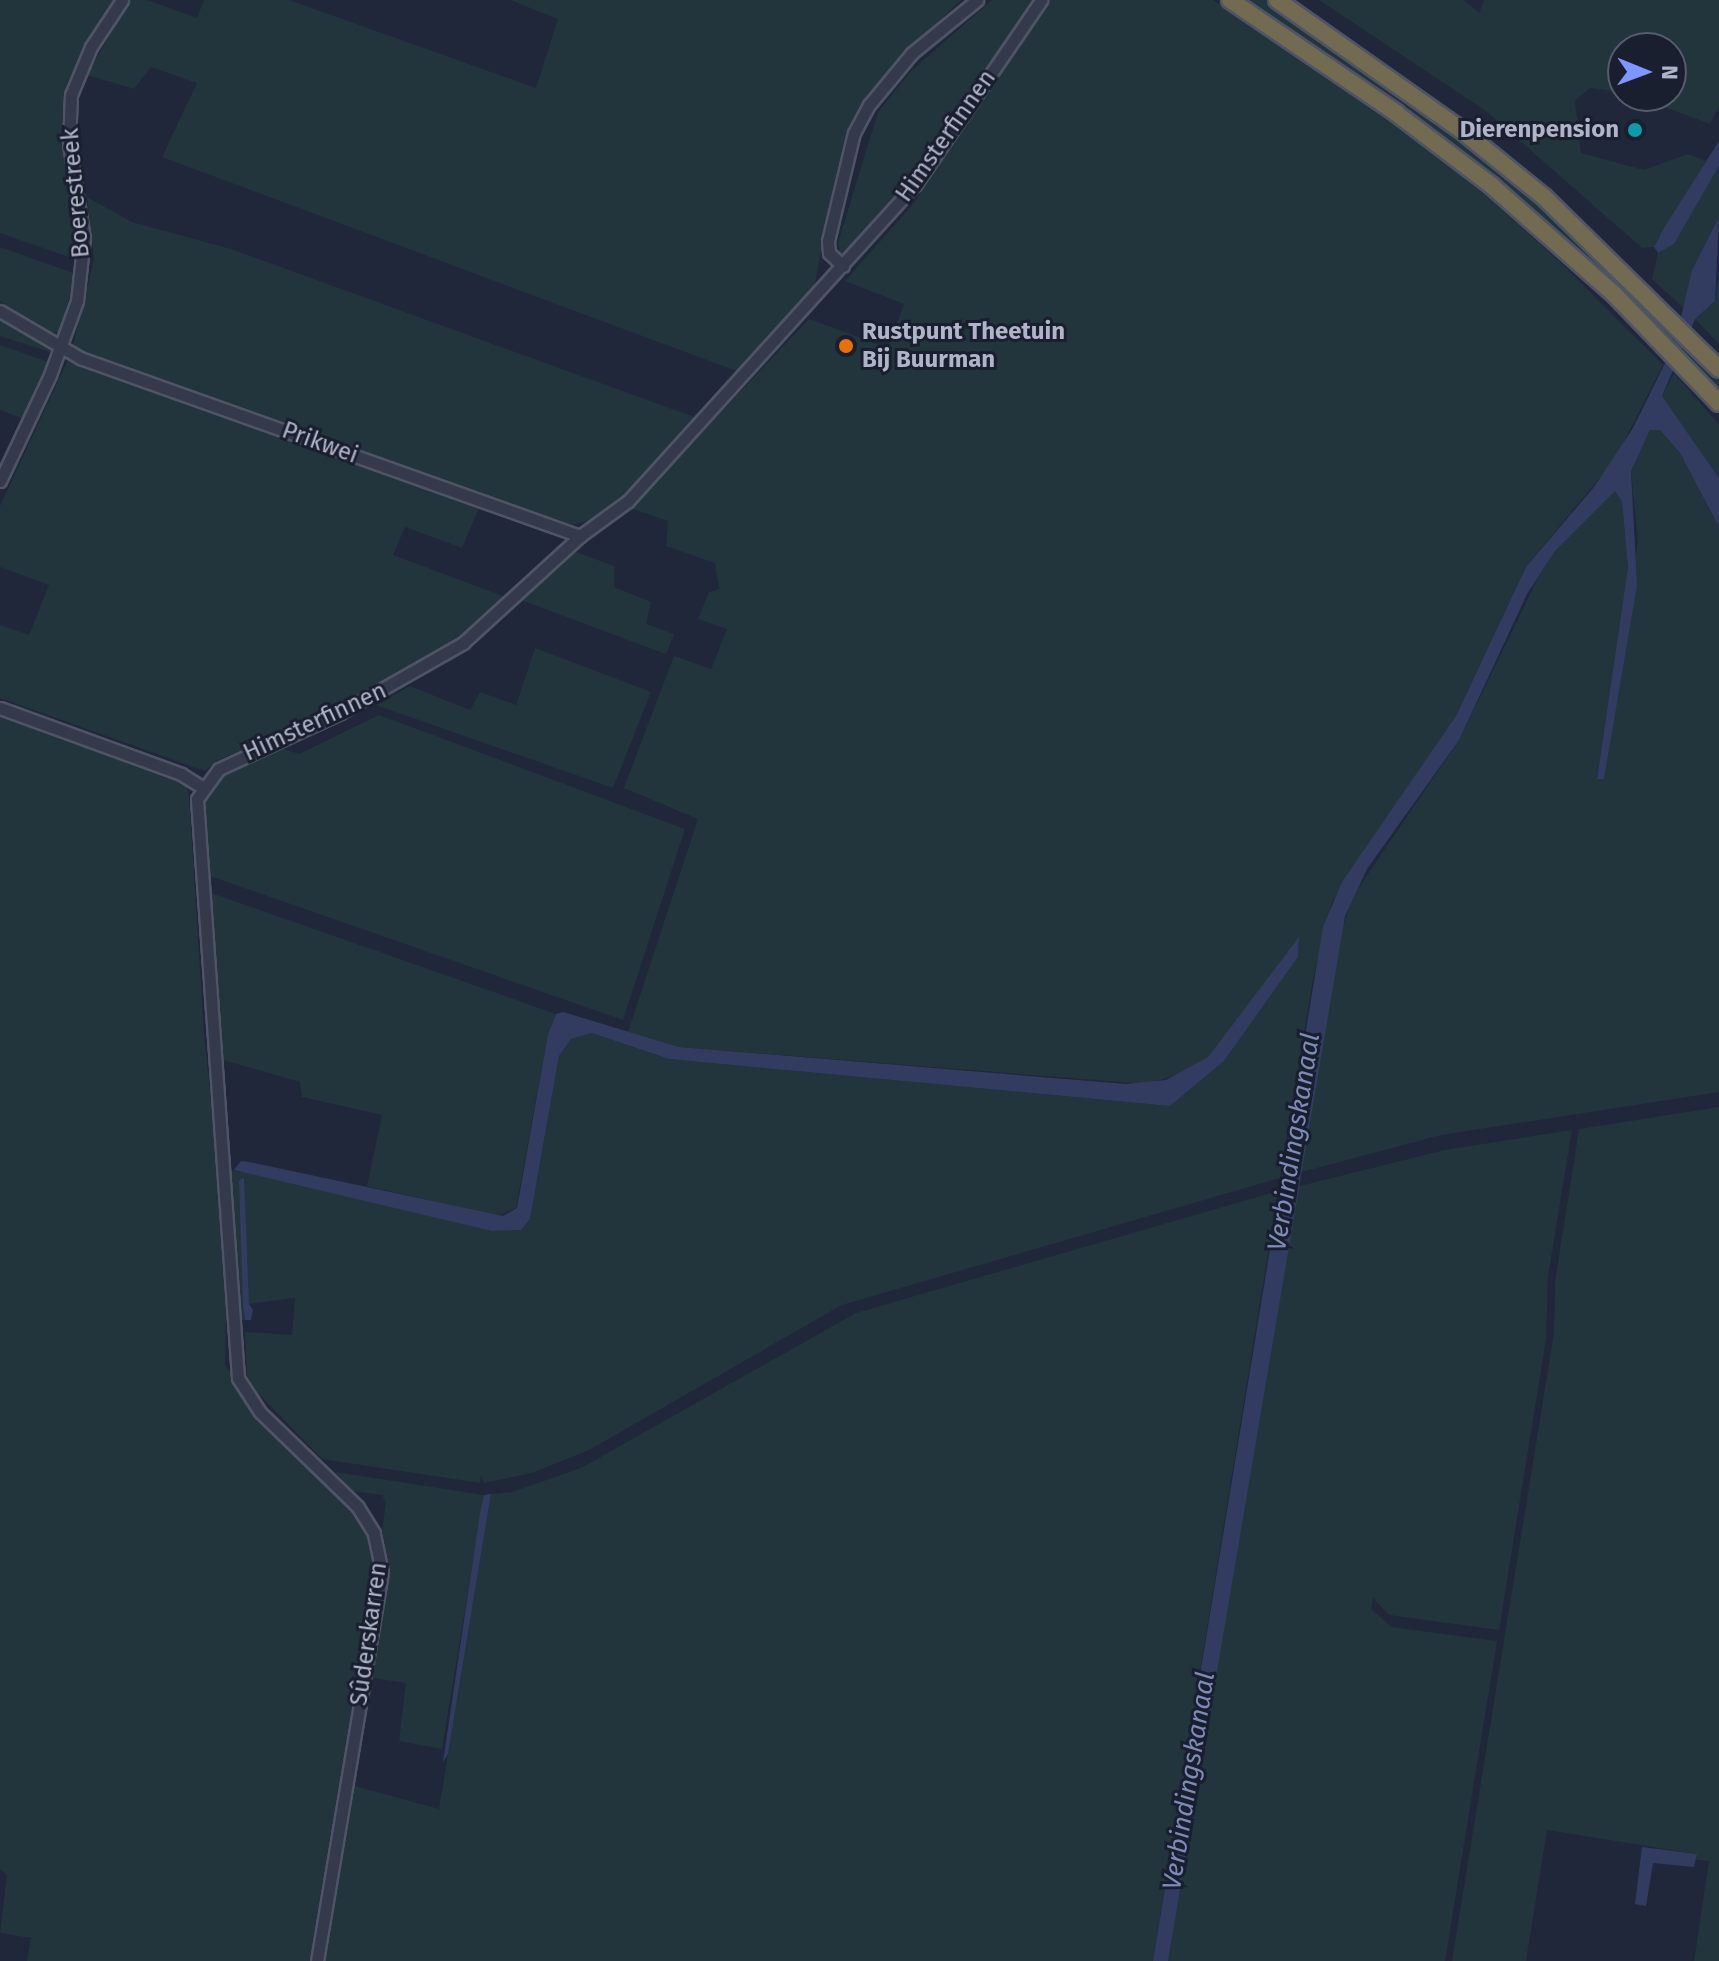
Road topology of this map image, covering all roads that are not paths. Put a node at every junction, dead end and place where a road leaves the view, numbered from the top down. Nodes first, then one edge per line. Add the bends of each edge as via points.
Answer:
1 (122, 0) edge
2 (977, 0) edge
3 (1041, 0) edge
4 (1230, 0) edge
5 (1277, 0) edge
6 (843, 266) junction
7 (0, 311) edge
8 (60, 347) junction
9 (1719, 369) edge
10 (1716, 401) edge
11 (0, 481) edge
12 (580, 536) junction
13 (0, 708) edge
14 (202, 787) junction
15 (317, 1961) edge

1 - 8 street, Boerestreek via 91,47 71,95 69,144 84,238 83,270
2 - 6 street via 912,53 869,105 854,133 828,241 829,253
3 - 6 street, Himsterfinnen via 915,185
4 - 10 highway via 1492,186 1645,325
5 - 9 highway via 1460,129 1544,197 1656,301
6 - 12 street, Himsterfinnen via 638,492
7 - 8 street, Prikwei
8 - 11 street, Boerestreek
8 - 12 street, Prikwei
12 - 14 street, Himsterfinnen via 502,610 424,669 219,769
13 - 14 street via 168,769
14 - 15 street, Sûderskarren via 198,842 238,1378 260,1412 358,1507 380,1550 382,1572

